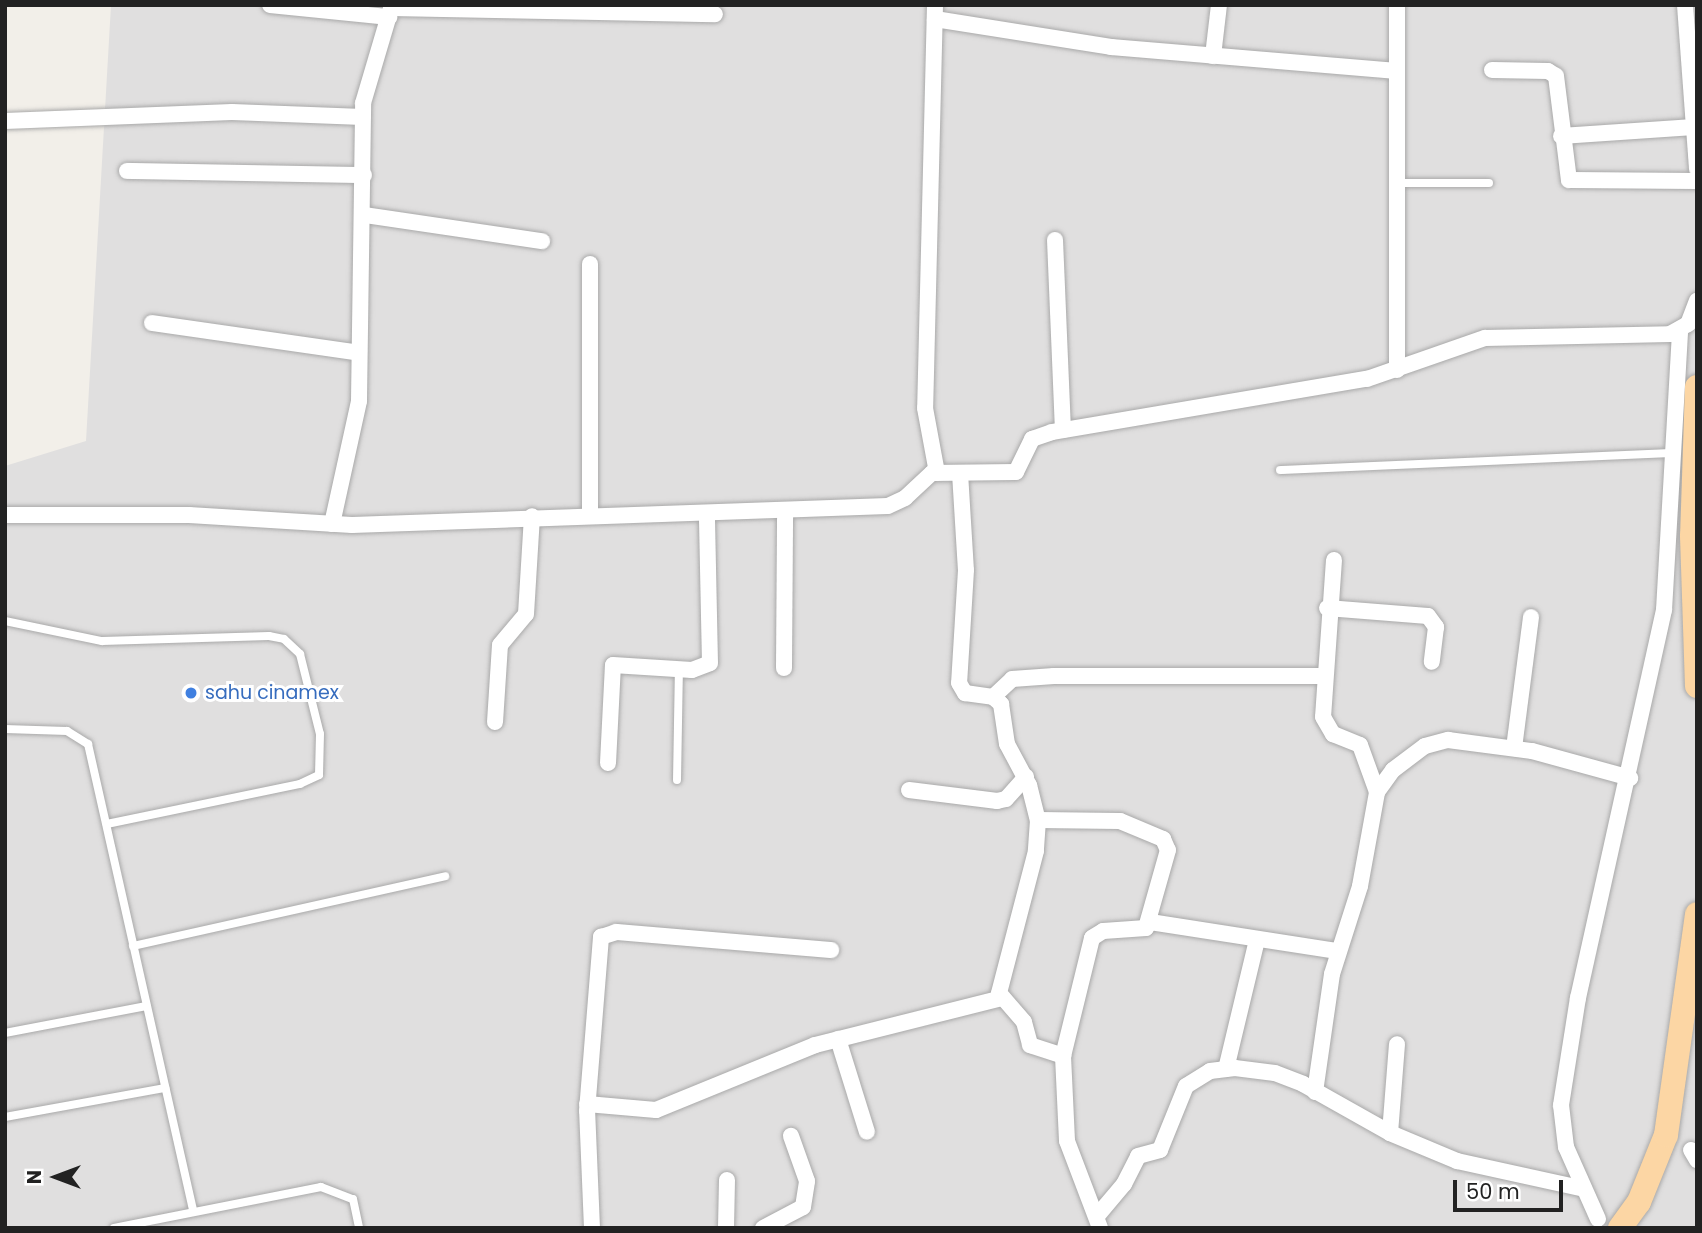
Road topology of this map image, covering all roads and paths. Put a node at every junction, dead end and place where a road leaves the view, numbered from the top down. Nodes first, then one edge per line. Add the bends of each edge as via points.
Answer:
1 (270, 5) edge
2 (1219, 5) edge
3 (1397, 5) edge
4 (1685, 5) edge
5 (391, 10) edge
6 (935, 12) edge
7 (715, 14) dead end
8 (1213, 56) junction
9 (1492, 69) dead end
10 (1397, 71) junction
11 (363, 117) junction
12 (5, 121) edge
13 (1694, 127) junction
14 (1561, 136) junction
15 (1697, 169) edge
16 (127, 171) dead end
17 (364, 175) junction
18 (1697, 180) edge
19 (1396, 183) junction
20 (1489, 183) dead end
21 (365, 215) junction
22 (1055, 240) dead end
23 (542, 241) dead end
24 (590, 264) dead end
25 (1697, 301) edge
26 (152, 323) dead end
27 (1680, 331) junction
28 (359, 353) junction
29 (1397, 370) junction
30 (1697, 387) edge
31 (1063, 430) junction
32 (1673, 453) junction
33 (1280, 470) dead end
34 (937, 473) junction
35 (960, 473) junction
36 (785, 513) junction
37 (5, 515) edge
38 (707, 515) junction
39 (532, 516) junction
40 (590, 516) junction
41 (332, 524) junction
42 (1334, 560) dead end
43 (1327, 608) junction
44 (1531, 617) dead end
45 (5, 621) edge
46 (1432, 662) dead end
47 (783, 668) dead end
48 (680, 669) junction
49 (1321, 676) junction
50 (1697, 686) edge
51 (993, 697) junction
52 (495, 722) dead end
53 (5, 729) edge
54 (1514, 748) junction
55 (608, 763) dead end
56 (1026, 776) junction
57 (1630, 778) junction
58 (677, 780) dead end
59 (909, 790) dead end
60 (1377, 792) junction
61 (1038, 820) junction
62 (107, 824) junction
63 (445, 876) dead end
64 (1697, 914) edge
65 (1150, 922) junction
66 (1257, 940) junction
67 (133, 946) junction
68 (831, 950) dead end
69 (1338, 951) junction
70 (1002, 998) junction
71 (146, 1006) junction
72 (5, 1033) edge
73 (838, 1039) junction
74 (1397, 1044) dead end
75 (1063, 1056) junction
76 (1226, 1069) junction
77 (165, 1088) junction
78 (1315, 1092) junction
79 (587, 1104) junction
80 (5, 1117) edge
81 (867, 1132) dead end
82 (1390, 1133) junction
83 (791, 1136) dead end
84 (727, 1180) dead end
85 (1580, 1188) junction
86 (193, 1210) junction
87 (1098, 1222) edge
88 (1609, 1223) edge
89 (114, 1228) edge
90 (359, 1228) edge
91 (592, 1228) edge
92 (726, 1228) edge
93 (763, 1228) edge

1 - 5 street
2 - 8 street
3 - 10 street
4 - 13 street
5 - 7 street
5 - 11 street via 368,79
6 - 8 street via 1111,47
6 - 34 street via 925,408
8 - 10 street
9 - 14 street via 1553,73
10 - 19 street
11 - 12 street via 232,112
11 - 17 street
13 - 14 street
13 - 15 street
14 - 18 street via 1566,176 1573,182
16 - 17 street
17 - 21 street
19 - 20 lane
19 - 29 street
21 - 23 street
21 - 28 street
22 - 31 street
24 - 40 street
25 - 27 street
26 - 28 street
27 - 29 street via 1485,338
27 - 32 street
28 - 41 street via 359,401
29 - 31 street via 1339,385
30 - 50 main road via 1692,606
31 - 35 street via 1032,439 1016,472
32 - 33 lane
32 - 57 street via 1664,610
34 - 35 street
34 - 36 street via 888,506
35 - 51 street via 966,594 958,677 965,693
36 - 38 street
36 - 47 street
37 - 41 street via 189,515
38 - 40 street
38 - 48 street via 711,659 706,667
39 - 40 street
39 - 41 street
39 - 52 street via 526,614 500,645
42 - 43 street
43 - 46 street via 1428,616 1436,627
43 - 49 street
44 - 54 street
45 - 62 lane via 102,641 269,636 284,639 300,654 323,755 313,781
48 - 55 street via 613,665
48 - 58 lane
49 - 51 street via 1054,676 1012,679
49 - 60 street via 1325,727 1360,745
51 - 56 street via 1001,704 1007,744
53 - 62 lane via 67,731 88,744
54 - 57 street
54 - 60 street via 1437,742 1402,761
56 - 59 street via 1006,799 997,801
56 - 61 street
57 - 85 street via 1566,1063 1561,1105 1566,1147
60 - 69 street via 1360,886
61 - 65 street via 1110,819 1163,839 1167,856
61 - 70 street via 1036,851 998,986
62 - 67 lane
63 - 67 lane
64 - 88 main road via 1666,1135 1639,1202
65 - 66 street
65 - 75 street via 1142,931 1103,931 1092,938
66 - 69 street
66 - 76 street
67 - 71 lane
68 - 79 street via 605,934 600,942
69 - 78 street
70 - 73 street
70 - 75 street via 1021,1017 1030,1045
71 - 72 lane
71 - 77 lane
73 - 79 street via 656,1110
73 - 81 street
74 - 82 street
75 - 87 street via 1067,1142
76 - 78 street via 1275,1073
76 - 87 street via 1198,1076 1186,1086 1160,1150 1138,1156
77 - 80 lane
77 - 86 lane
78 - 82 street
79 - 91 street
82 - 85 street via 1457,1160
83 - 93 street via 807,1181 803,1207
84 - 92 street
85 - 88 street
86 - 89 lane
86 - 90 lane via 321,1187 341,1190 353,1199

